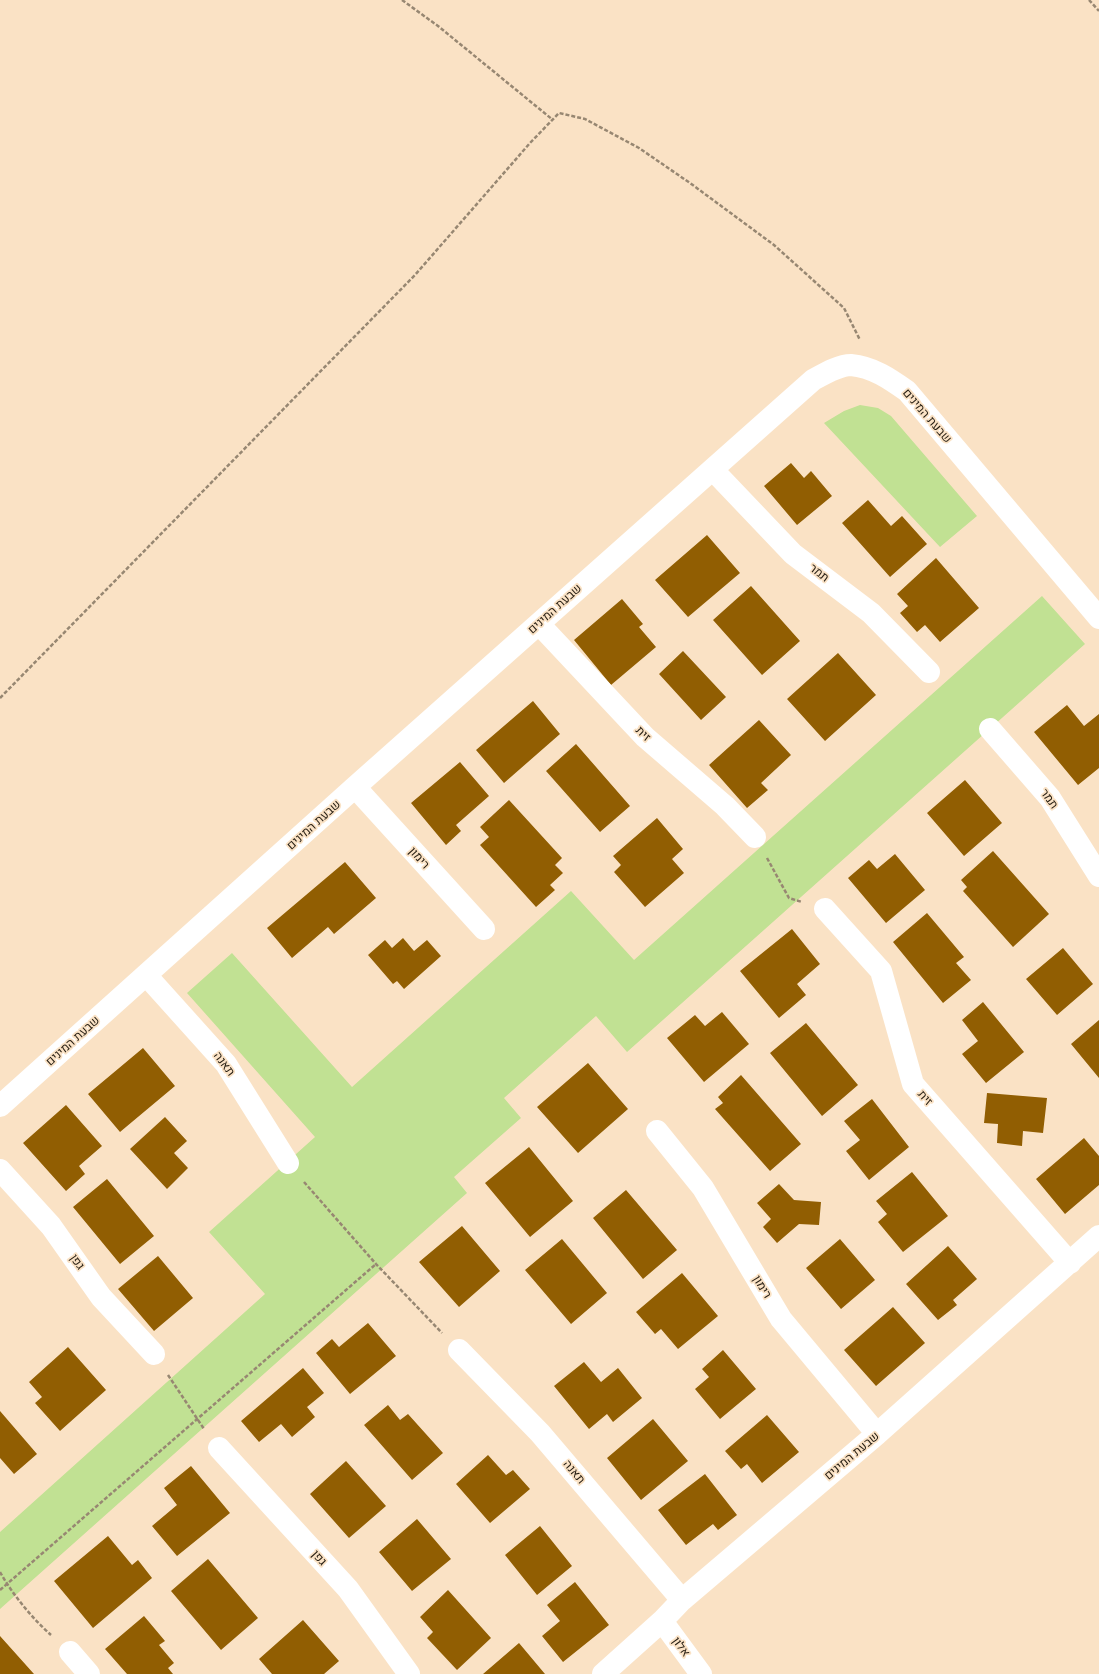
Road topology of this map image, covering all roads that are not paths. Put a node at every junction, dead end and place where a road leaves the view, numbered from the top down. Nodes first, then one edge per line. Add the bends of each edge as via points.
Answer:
1 (713, 470) junction
2 (1099, 618) edge
3 (539, 624) junction
4 (929, 672) dead end
5 (990, 729) dead end
6 (355, 787) junction
7 (755, 837) road end
8 (1099, 876) edge
9 (825, 909) road end
10 (484, 929) dead end
11 (146, 975) junction
12 (0, 1106) edge
13 (657, 1131) dead end
14 (288, 1163) road end
15 (0, 1170) edge
16 (1099, 1236) edge
17 (1070, 1263) junction
18 (459, 1350) road end
19 (154, 1354) road end
20 (877, 1434) junction
21 (219, 1448) road end
22 (682, 1600) junction
23 (662, 1621) junction
24 (70, 1652) road end
25 (89, 1674) edge
26 (409, 1674) edge
27 (603, 1674) edge
28 (701, 1674) edge

1 - 2 street, שבעת המינים via 814,380 850,365 875,371 907,391
1 - 3 street, שבעת המינים
1 - 4 street, תמר via 794,554 871,613
3 - 6 street, שבעת המינים
3 - 7 street, זית via 645,737 725,806
5 - 8 street, תמר via 1050,798
6 - 10 street, רימון
6 - 11 street, שבעת המינים
9 - 17 street, זית via 881,971 913,1084
11 - 12 street, שבעת המינים
11 - 14 street, תאנה via 226,1064
13 - 20 street, רימון via 703,1188 781,1319
15 - 19 street, גפן via 51,1226 101,1297
16 - 17 street, שבעת המינים
17 - 20 street, שבעת המינים
18 - 22 street, תאנה via 540,1433
20 - 22 street, שבעת המינים
21 - 26 street, גפן via 348,1589
22 - 23 street, שבעת המינים
23 - 27 street, שבעת המינים
23 - 28 street, אלון
24 - 25 street

